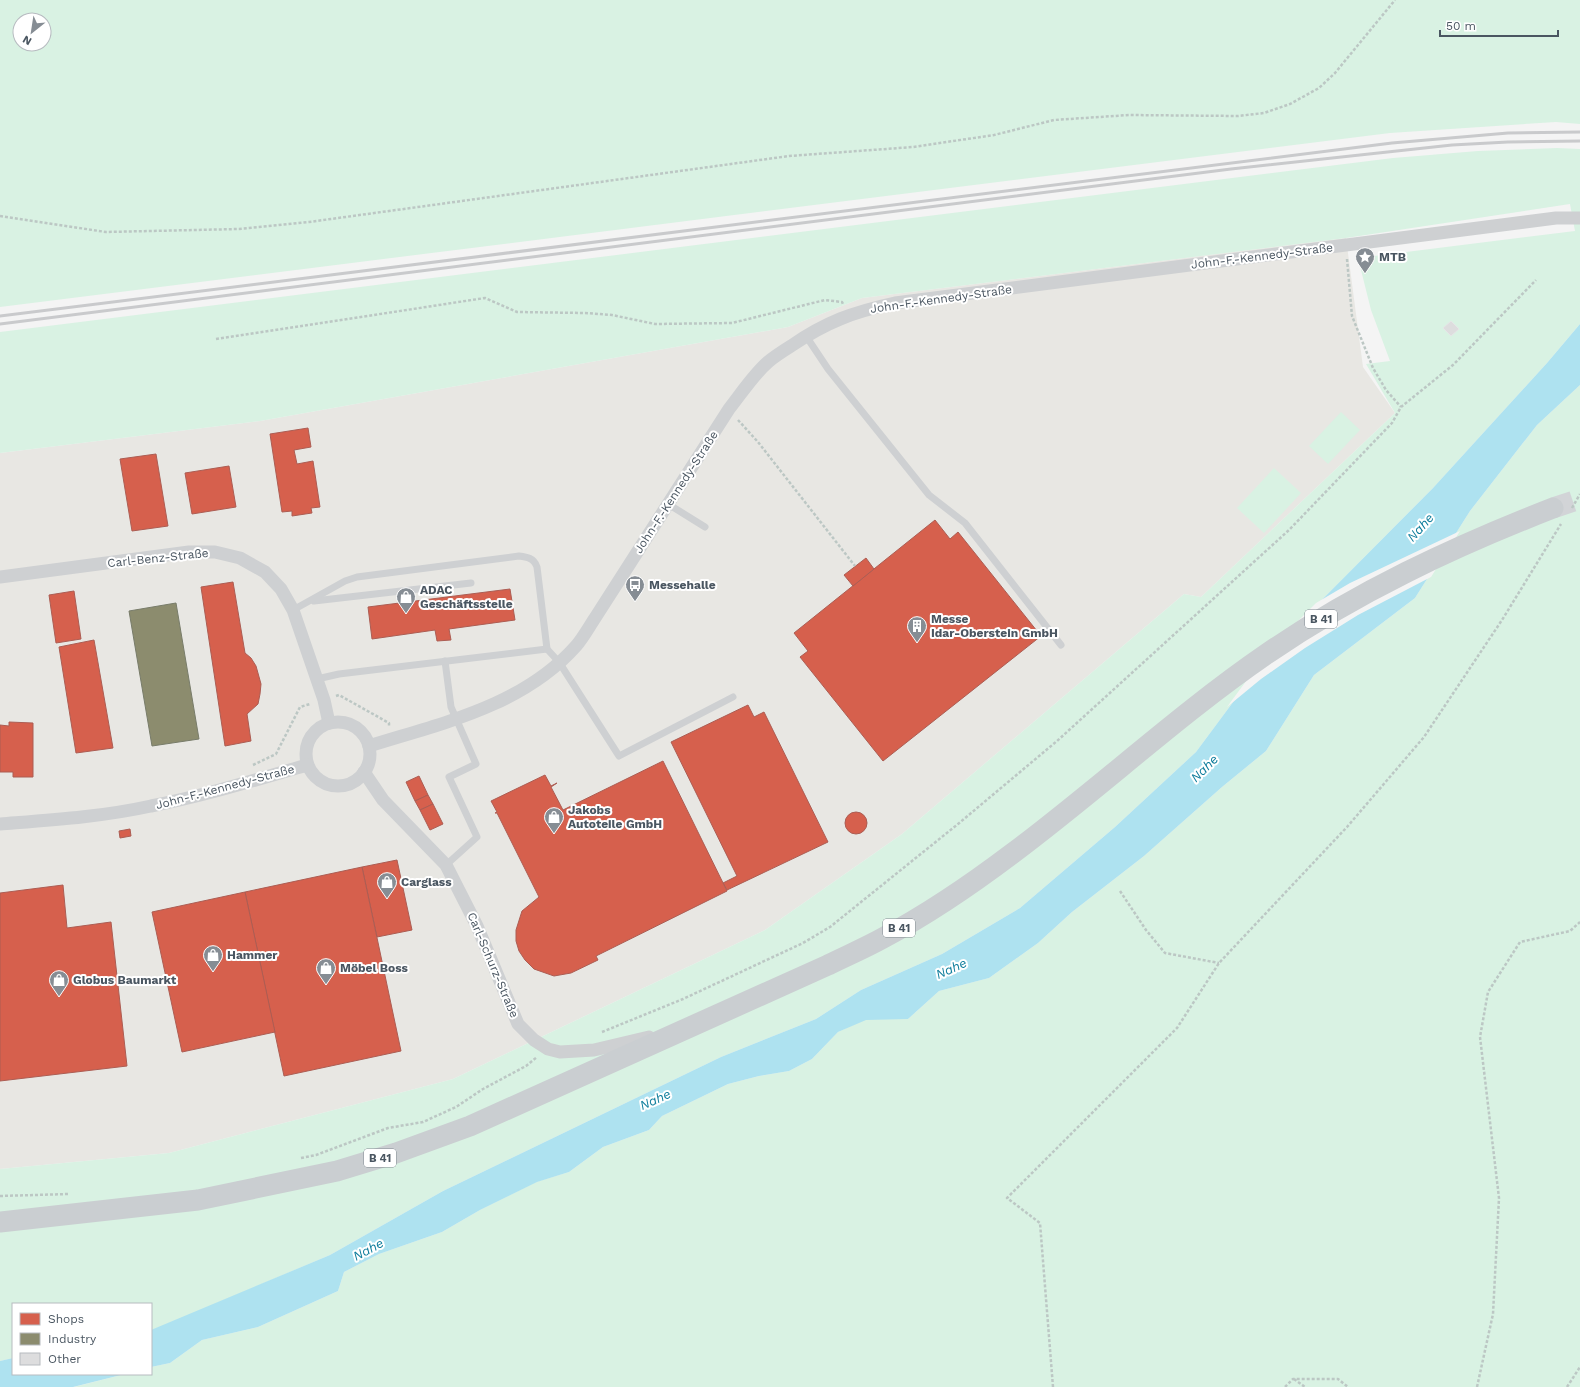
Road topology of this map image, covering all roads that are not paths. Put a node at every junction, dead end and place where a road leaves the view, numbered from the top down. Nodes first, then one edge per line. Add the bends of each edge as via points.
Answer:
1 (1580, 218) edge
2 (806, 336) junction
3 (668, 504) junction
4 (1561, 514) tunnel mouth
5 (705, 528) dead end
6 (0, 577) edge
7 (471, 583) dead end
8 (309, 601) junction
9 (293, 610) junction
10 (1061, 645) dead end
11 (547, 649) junction
12 (445, 661) junction
13 (559, 662) junction
14 (316, 679) junction
15 (733, 697) dead end
16 (455, 719) junction
17 (329, 723) junction
18 (369, 746) junction
19 (307, 765) junction
20 (364, 772) junction
21 (0, 824) edge
22 (446, 865) junction
23 (700, 1023) junction
24 (0, 1222) edge

1 - 2 street, John-F.-Kennedy-Straße via 1556,218 895,303 850,314
2 - 3 street, John-F.-Kennedy-Straße via 768,362 729,409
2 - 10 lane via 828,369 929,495 965,522
3 - 5 lane
3 - 13 street, John-F.-Kennedy-Straße via 596,618 576,646
4 - 23 main road, B 41 via 1488,533 1408,570 1309,626 1230,680 1014,853 951,897 883,938
6 - 9 street, Carl-Benz-Straße via 188,552 215,552 240,558 264,572 282,589
7 - 8 lane
8 - 9 lane
8 - 11 lane via 357,577 519,556 528,557 537,567
9 - 14 street, Carl-Benz-Straße
11 - 12 lane
11 - 13 lane
12 - 14 lane
12 - 16 lane via 449,697
13 - 15 lane via 619,756
13 - 16 street, John-F.-Kennedy-Straße via 516,693
14 - 17 street, Carl-Benz-Straße
16 - 18 street, John-F.-Kennedy-Straße
16 - 22 lane via 476,764 449,777 477,837
17 - 18 street via 342,722 354,726
17 - 19 street via 317,729 309,739 305,752
18 - 20 street via 369,764
19 - 20 street via 315,777 327,785 341,787 354,782
19 - 21 street, John-F.-Kennedy-Straße via 220,791 150,807 92,816
20 - 22 street, Carl-Schurz-Straße via 383,800
22 - 23 street, Carl-Schurz-Straße via 477,926 518,1024 534,1040 560,1052 594,1050
23 - 24 main road, B 41 via 470,1126 337,1171 198,1200

